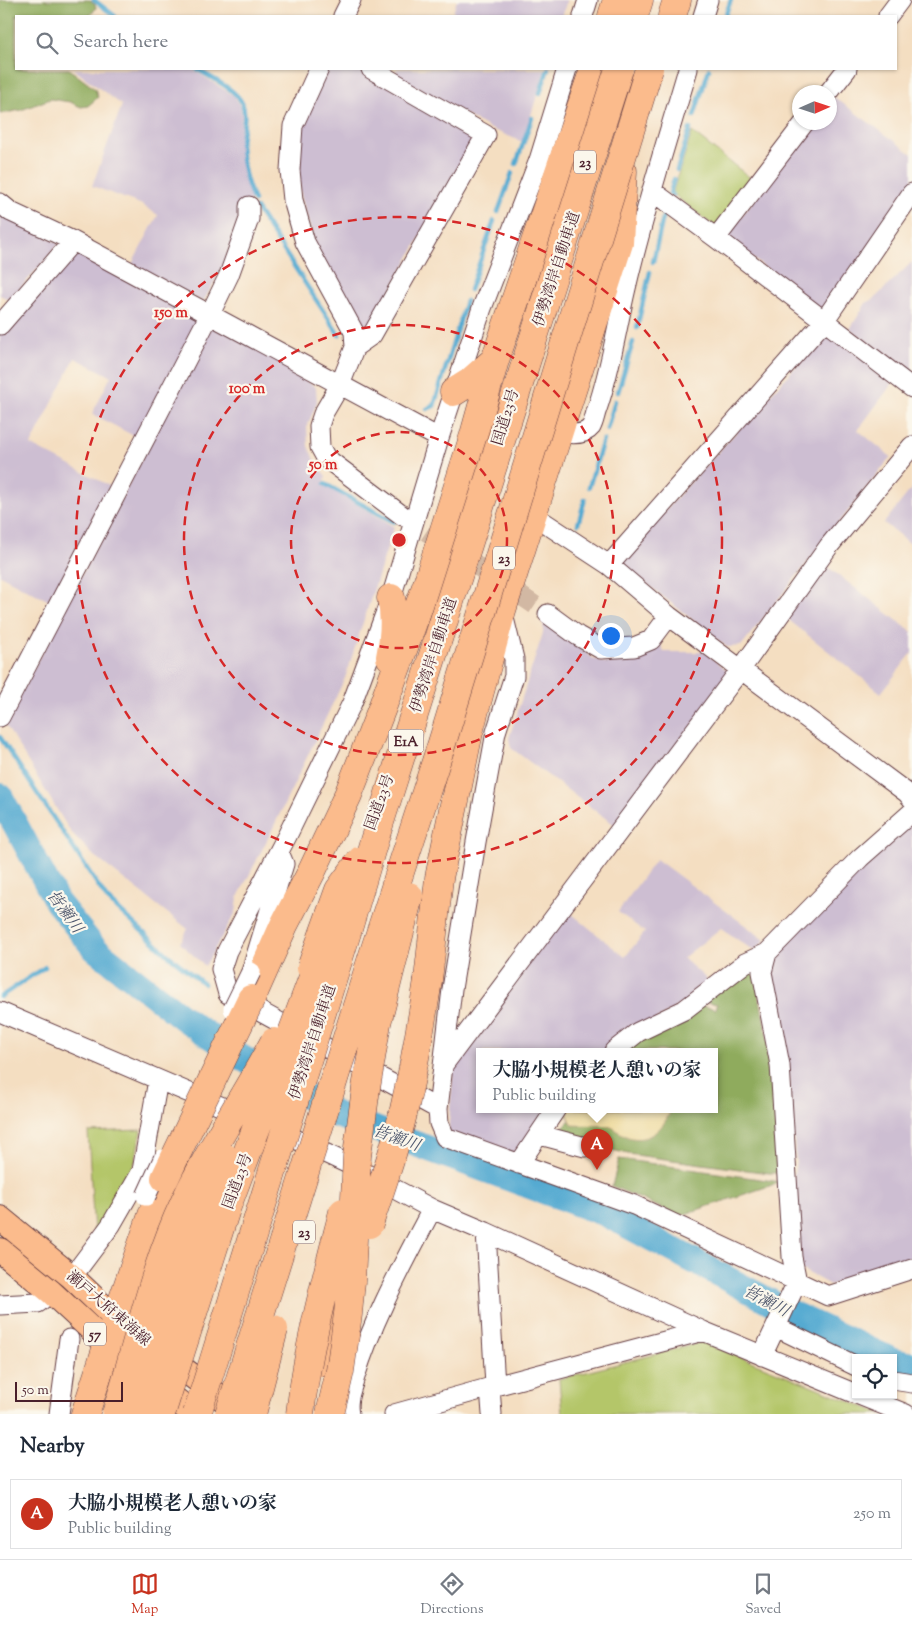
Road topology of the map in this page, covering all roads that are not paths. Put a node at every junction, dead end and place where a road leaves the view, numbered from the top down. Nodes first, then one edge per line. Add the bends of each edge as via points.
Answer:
1 (351, 0) edge
2 (588, 0) edge
3 (617, 0) edge
4 (637, 0) edge
5 (670, 0) edge
6 (677, 0) edge
7 (708, 0) edge
8 (900, 0) edge
9 (344, 15) edge
10 (583, 15) edge
11 (612, 15) edge
12 (632, 15) edge
13 (666, 15) edge
14 (672, 15) edge
15 (703, 15) edge
16 (889, 15) edge
17 (319, 70) edge
18 (374, 70) edge
19 (567, 70) edge
20 (594, 70) edge
21 (614, 70) edge
22 (619, 70) edge
23 (649, 70) edge
24 (656, 70) edge
25 (688, 70) edge
26 (846, 70) edge
27 (834, 85) edge
28 (799, 130) edge
29 (623, 171) junction
30 (652, 191) junction
31 (912, 193) edge
32 (0, 203) edge
33 (249, 206) dead end
34 (716, 238) junction
35 (73, 241) junction
36 (210, 314) junction
37 (824, 321) junction
38 (0, 325) edge
39 (355, 347) junction
40 (495, 360) junction
41 (340, 384) junction
42 (912, 388) edge
43 (454, 392) junction
44 (559, 432) junction
45 (439, 438) junction
46 (912, 446) edge
47 (532, 515) junction
48 (403, 516) tunnel mouth
49 (609, 565) junction
50 (391, 598) junction
51 (502, 610) junction
52 (548, 614) tunnel mouth
53 (669, 616) junction
54 (741, 669) junction
55 (382, 708) junction
56 (0, 717) edge
57 (442, 743) junction
58 (912, 799) edge
59 (912, 812) edge
60 (373, 844) junction
61 (279, 851) junction
62 (767, 953) junction
63 (0, 1012) edge
64 (618, 1048) edge
65 (282, 1062) junction
66 (444, 1064) junction
67 (158, 1080) junction
68 (343, 1101) junction
69 (438, 1110) junction
70 (554, 1113) edge
71 (540, 1135) junction
72 (585, 1147) dead end
73 (519, 1164) junction
74 (156, 1187) junction
75 (432, 1209) junction
76 (0, 1218) edge
77 (111, 1225) junction
78 (486, 1232) junction
79 (0, 1250) edge
80 (912, 1269) edge
81 (72, 1277) junction
82 (797, 1282) junction
83 (51, 1292) junction
84 (0, 1305) edge
85 (116, 1318) junction
86 (776, 1327) junction
87 (703, 1331) junction
88 (69, 1339) dead end
89 (107, 1345) junction
90 (762, 1356) junction
91 (852, 1364) edge
92 (897, 1381) edge
93 (912, 1383) edge
94 (492, 1387) junction
95 (852, 1393) edge
96 (867, 1399) edge
97 (59, 1414) edge
98 (85, 1414) edge
99 (116, 1414) edge
100 (136, 1414) edge
101 (161, 1414) edge
102 (196, 1414) edge
103 (229, 1414) edge
104 (243, 1414) edge
105 (252, 1414) edge
106 (299, 1414) edge
107 (330, 1414) edge
108 (349, 1414) edge
109 (394, 1414) edge
110 (492, 1414) edge
111 (906, 1414) edge

1 - 9 street
2 - 10 street
3 - 11 highway
4 - 12 highway
5 - 13 highway
6 - 14 highway
7 - 15 street
8 - 16 street
17 - 39 street via 293,126 290,170 293,200 305,242 354,332
18 - 39 street via 486,135 372,335
19 - 43 street via 539,160 482,308
20 - 40 highway, 23
21 - 65 highway, 国道23号 / 23, bridge via 407,727
22 - 60 highway, 伊勢湾岸自動車道 / E1A, bridge
23 - 57 highway, 伊勢湾岸自動車道 / E1A, bridge
24 - 29 highway, 23
25 - 30 street
26 - 27 street
28 - 34 street
29 - 44 highway, 23 via 619,243
29 - 68 highway, 23 via 414,854
30 - 34 street
30 - 44 street via 602,396 591,427 577,433
31 - 37 street
32 - 35 street via 11,212
33 - 36 street via 249,219 229,275
34 - 37 street
35 - 36 street
35 - 38 street
36 - 41 street
36 - 56 street
37 - 42 street
37 - 49 street
39 - 41 street
40 - 43 highway
40 - 55 highway, 23 via 427,584
41 - 45 street
41 - 48 street via 319,426 320,447 326,458
43 - 45 street
44 - 47 highway, 23
45 - 50 street
46 - 54 street via 829,546
47 - 49 street
47 - 51 highway, 23
49 - 53 street
50 - 55 highway via 393,640
50 - 61 street via 352,703
51 - 66 street via 514,659 514,676 496,732 453,980
51 - 106 highway, 23, bridge via 469,732 439,878 428,980 407,1097 369,1224
52 - 53 street via 601,649 634,647 651,640
53 - 54 street
54 - 58 street
54 - 66 street
55 - 74 highway, 23, bridge via 348,795 251,999
57 - 103 highway, 伊勢湾岸自動車道 / E1A, bridge
57 - 107 highway, bridge via 369,1069 357,1156 352,1281 340,1371
59 - 62 street via 860,858
60 - 99 highway, bridge via 339,890 287,1018 185,1201 164,1256
60 - 102 highway, 伊勢湾岸自動車道 / E1A, bridge
61 - 69 street via 227,951 221,969 228,994
61 - 74 street, bridge via 284,864 250,972
62 - 64 street via 745,963 684,1010 638,1032
62 - 82 street via 762,972 780,1065 792,1257
63 - 67 street
65 - 100 highway, bridge via 229,1144 174,1294
65 - 101 highway, 国道23号 / 23, bridge via 226,1209
66 - 69 street
67 - 75 street via 346,1162
67 - 77 street via 142,1172
68 - 105 highway, 23, bridge
68 - 106 highway, bridge via 345,1204 322,1293
69 - 73 street via 445,1137
70 - 71 street
71 - 72 street
71 - 73 street
73 - 82 street via 634,1204
74 - 77 street via 137,1198 119,1224
74 - 85 highway, 23
75 - 78 street
75 - 108 street via 363,1353 347,1405
76 - 81 main road, 瀬戸大府東海線 / 57
77 - 81 street
78 - 87 street
78 - 94 street
79 - 83 main road, 瀬戸大府東海線 / 57
80 - 82 street via 828,1296
81 - 85 main road, 瀬戸大府東海線 / 57
82 - 86 street
83 - 84 street via 38,1303
83 - 89 main road, 瀬戸大府東海線 / 57
85 - 89 highway, 23
85 - 104 main road, 瀬戸大府東海線 / 57
86 - 90 street
86 - 91 street
87 - 90 street
87 - 94 street
88 - 97 street
89 - 98 highway, 23
89 - 102 main road, 瀬戸大府東海線 / 57
90 - 95 street
92 - 93 street
94 - 109 street
94 - 110 street
96 - 111 street

